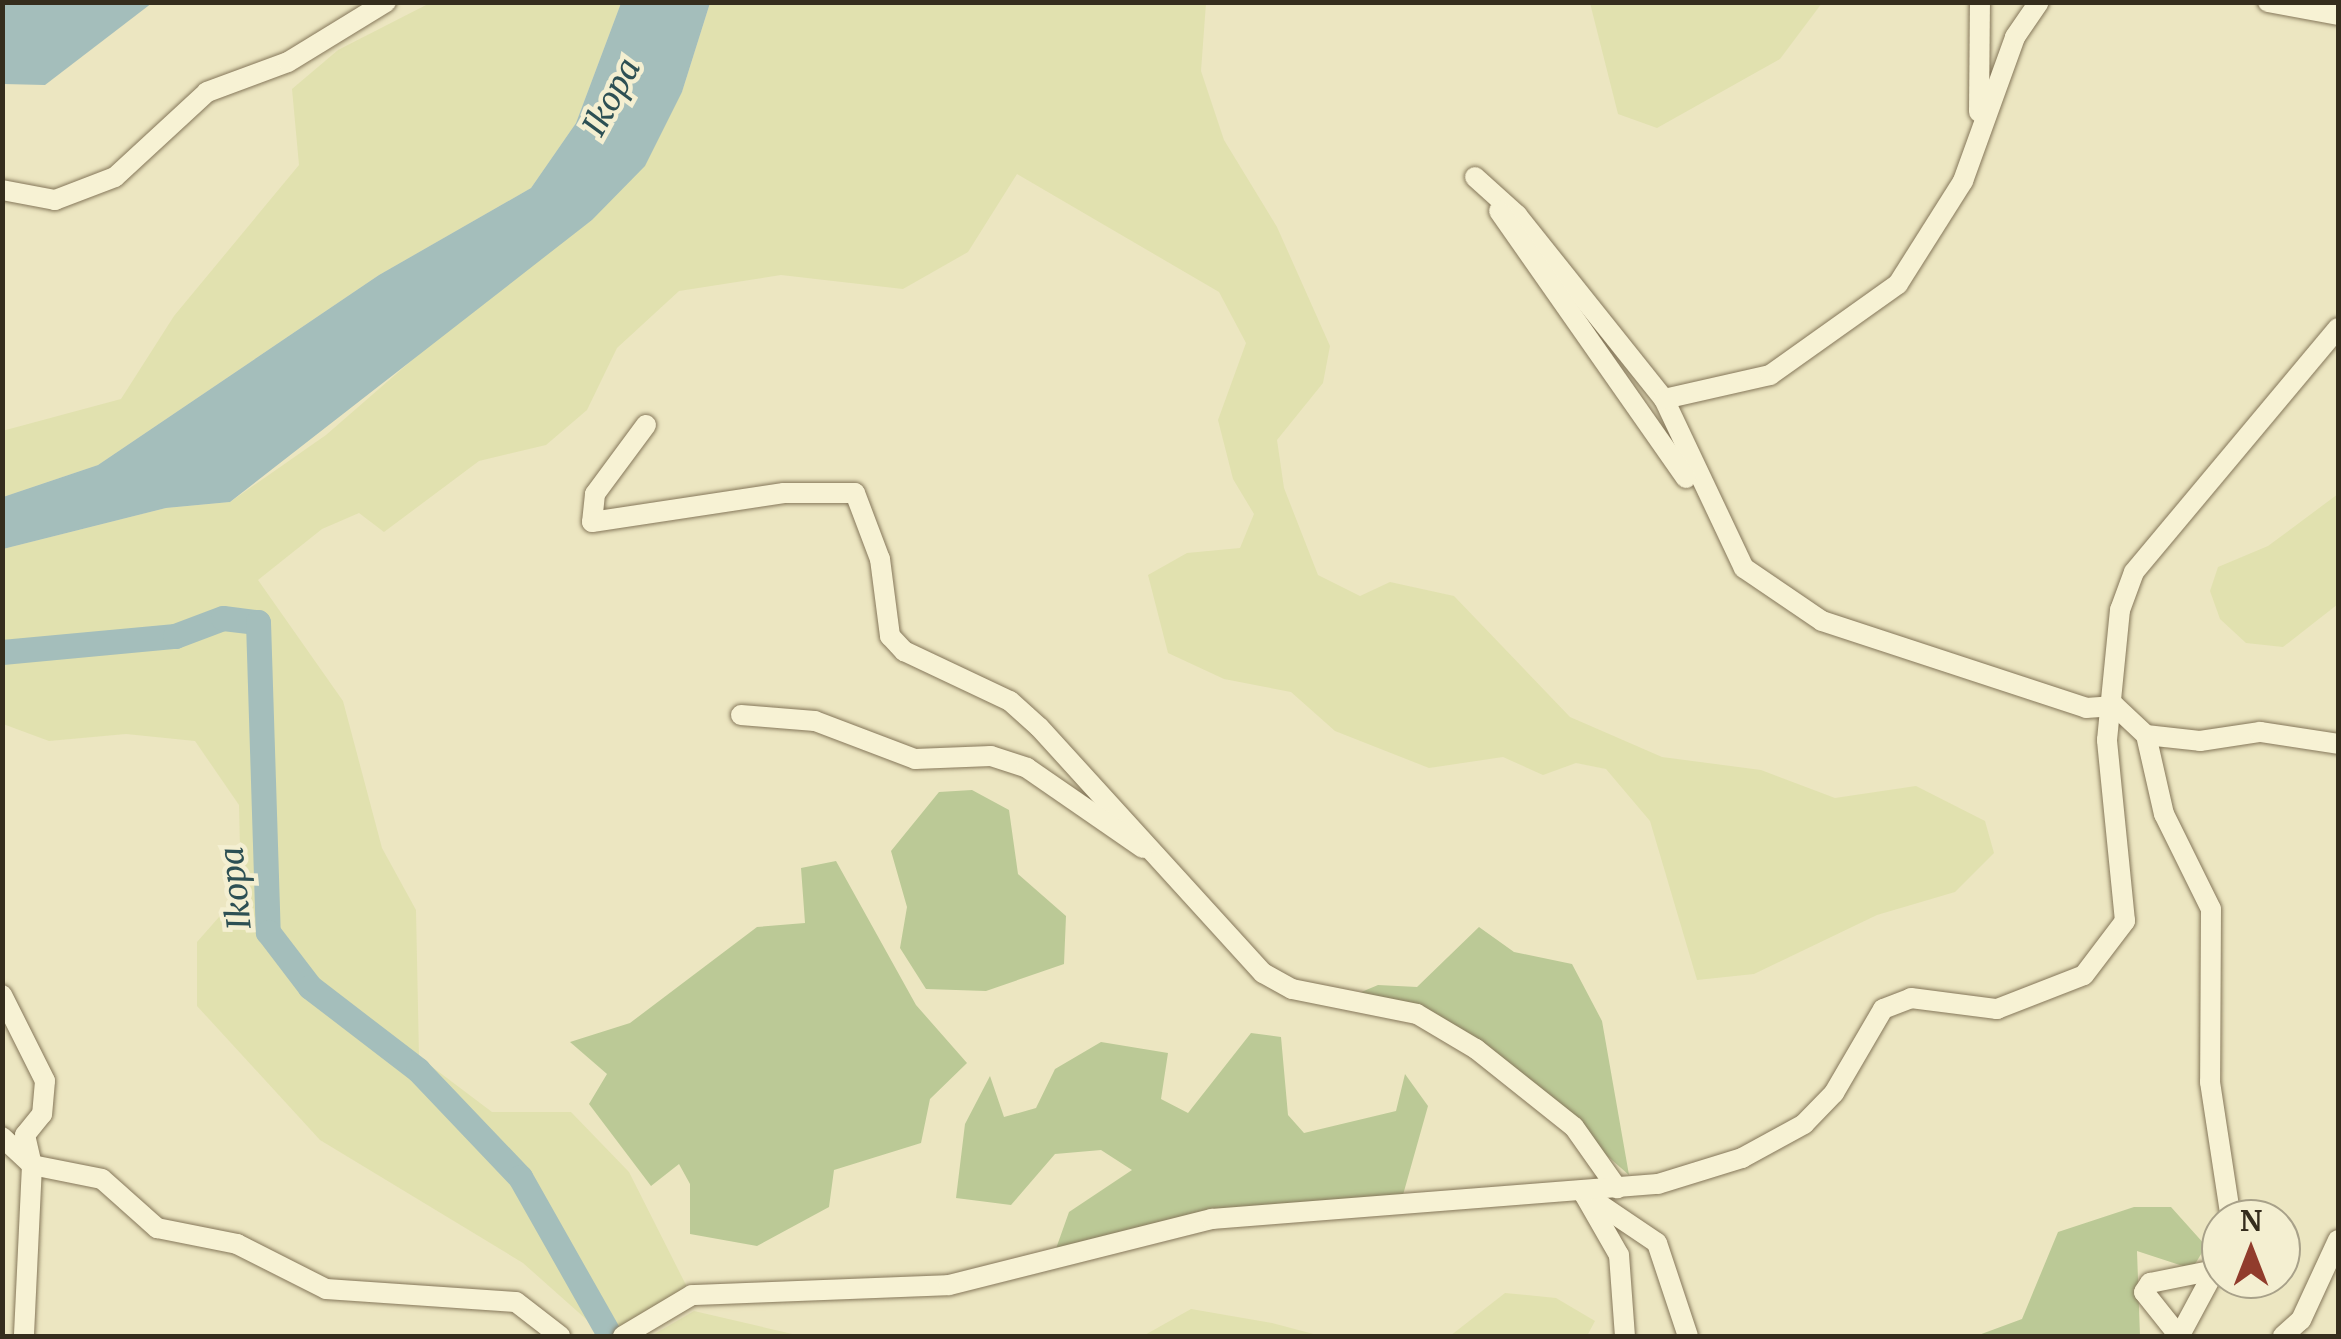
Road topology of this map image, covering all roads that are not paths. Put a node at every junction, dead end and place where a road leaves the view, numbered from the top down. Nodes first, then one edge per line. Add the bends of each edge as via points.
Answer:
1 (386, 2) edge
2 (1980, 2) edge
3 (2039, 2) edge
4 (2268, 2) edge
5 (2338, 15) edge
6 (1973, 148) junction
7 (2, 190) edge
8 (2338, 328) edge
9 (1664, 399) junction
10 (646, 425) dead end
11 (1712, 515) junction
12 (2115, 706) junction
13 (741, 715) dead end
14 (2146, 735) junction
15 (2338, 744) edge
16 (1156, 854) junction
17 (2, 995) edge
18 (2, 1137) edge
19 (32, 1165) junction
20 (1618, 1188) junction
21 (1583, 1193) junction
22 (2228, 1199) edge
23 (2338, 1240) edge
24 (2201, 1268) edge
25 (2201, 1296) edge
26 (1690, 1333) edge
27 (24, 1336) edge
28 (560, 1336) edge
29 (623, 1336) edge
30 (1626, 1336) edge
31 (2180, 1336) edge
32 (2282, 1336) edge

1 - 7 street via 288,62 207,92 115,177 55,200
2 - 6 street
3 - 6 street via 2016,37
4 - 5 street
6 - 9 street via 1928,242 1874,308 1770,375
8 - 12 street via 2134,572 2120,610
9 - 11 street
9 - 11 street via 1517,214 1475,176
10 - 16 street via 595,494 592,522 784,492 855,492 880,559 890,636 1010,701
11 - 12 street via 1744,568 1822,622 2086,708
12 - 14 street
12 - 20 street via 2107,740 2125,921 2084,975 1997,1008 1910,998 1883,1008 1834,1093 1804,1124 1742,1158
13 - 16 street via 815,721 915,759 991,756 1027,768
14 - 15 street via 2200,741 2260,732
14 - 22 street via 2164,814 2211,909 2210,1082
16 - 20 street via 1263,973 1292,989 1417,1014 1476,1048 1574,1127
17 - 19 street via 45,1081 42,1114 24,1135
18 - 19 street
19 - 27 street
19 - 28 street via 73,1167 157,1228 237,1244 326,1289 516,1302
20 - 21 street
21 - 26 street via 1657,1242
21 - 29 street via 1212,1219 948,1286 692,1295
21 - 30 street via 1619,1255
23 - 32 street via 2302,1320
24 - 31 street via 2150,1282 2144,1292
25 - 31 street

